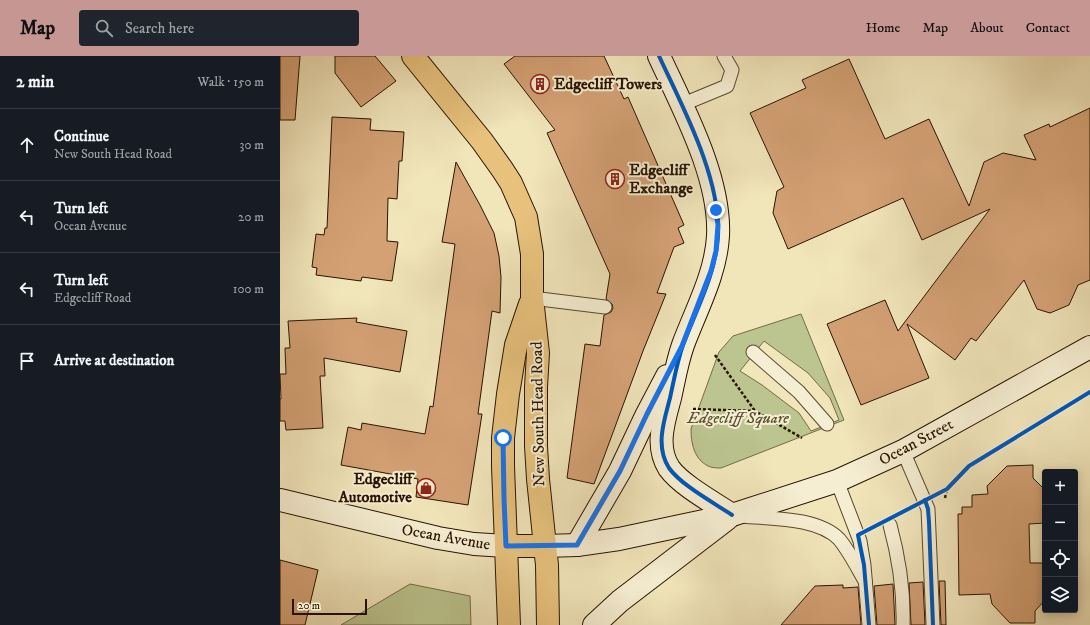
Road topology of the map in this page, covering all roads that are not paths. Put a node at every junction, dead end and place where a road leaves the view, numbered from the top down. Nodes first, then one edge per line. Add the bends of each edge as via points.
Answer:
1 (413, 56) edge
2 (659, 56) edge
3 (724, 56) edge
4 (681, 105) junction
5 (532, 298) junction
6 (605, 307) dead end
7 (682, 346) junction
8 (1090, 347) edge
9 (753, 352) dead end
10 (827, 424) dead end
11 (904, 451) junction
12 (837, 481) junction
13 (280, 500) edge
14 (732, 515) junction
15 (890, 525) dead end
16 (577, 545) junction
17 (506, 546) junction
18 (546, 546) junction
19 (865, 581) junction
20 (509, 625) edge
21 (548, 625) edge
22 (594, 625) edge
23 (869, 625) edge
24 (904, 625) edge
25 (933, 625) edge

1 - 5 main road, New South Head Road via 482,141 511,183 526,217 530,234
2 - 4 street
3 - 4 lane via 732,70 727,86
4 - 7 street via 704,157 718,225 711,271
5 - 6 lane
5 - 17 main road, New South Head Road via 516,345 505,424 503,466
5 - 18 main road, New South Head Road via 538,353 536,446
7 - 14 street via 663,426 662,449 670,469 678,478
7 - 16 street via 620,471
8 - 11 street, Ocean Street
9 - 10 lane via 799,392
11 - 12 street, Ocean Street
11 - 25 lane via 928,509
12 - 14 street, Ocean Street
12 - 19 lane via 860,541
13 - 17 street, Ocean Avenue via 438,538
14 - 16 street, Ocean Avenue
14 - 19 lane via 803,522 822,527 838,539
14 - 22 street via 620,601
15 - 24 lane via 902,580
16 - 18 street, Ocean Avenue
17 - 18 main road, Ocean Avenue
17 - 20 main road, New South Head Road
18 - 21 main road, New South Head Road
19 - 23 lane

